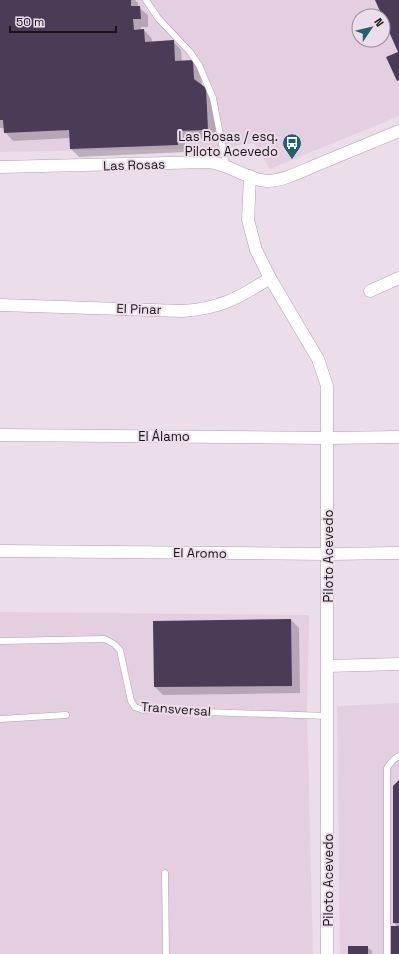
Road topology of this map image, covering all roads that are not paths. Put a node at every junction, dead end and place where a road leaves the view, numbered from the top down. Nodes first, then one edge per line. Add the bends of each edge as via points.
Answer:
1 (146, 0) edge
2 (399, 131) edge
3 (226, 165) junction
4 (0, 167) edge
5 (250, 176) junction
6 (270, 278) junction
7 (399, 278) edge
8 (370, 291) dead end
9 (0, 305) edge
10 (0, 435) edge
11 (399, 437) edge
12 (328, 438) junction
13 (0, 551) edge
14 (399, 553) edge
15 (328, 554) junction
16 (0, 641) edge
17 (399, 664) edge
18 (328, 666) junction
19 (66, 715) dead end
20 (328, 716) junction
21 (0, 719) edge
22 (399, 756) edge
23 (165, 872) dead end
24 (166, 954) edge
25 (327, 954) edge
26 (387, 954) edge

1 - 3 lane via 158,18 199,65 213,98
2 - 5 street, Las Rosas via 281,179 266,181
3 - 4 street, Las Rosas via 209,162
3 - 5 street, Las Rosas
5 - 6 street, Piloto Acevedo via 250,230 256,250
6 - 9 street, El Pinar via 232,301 204,309 182,311
6 - 12 street, Piloto Acevedo via 322,370 327,386
7 - 8 street
10 - 12 street, El Álamo
11 - 12 street, El Álamo
12 - 15 street, Piloto Acevedo
13 - 15 street, El Aromo
14 - 15 street, El Aromo
15 - 18 street, Piloto Acevedo
16 - 20 lane, Transversal via 106,639 120,650 131,701 135,707 143,710
17 - 18 street
18 - 20 street, Piloto Acevedo
19 - 21 lane
20 - 25 street, Piloto Acevedo
22 - 26 lane via 387,768
23 - 24 lane

